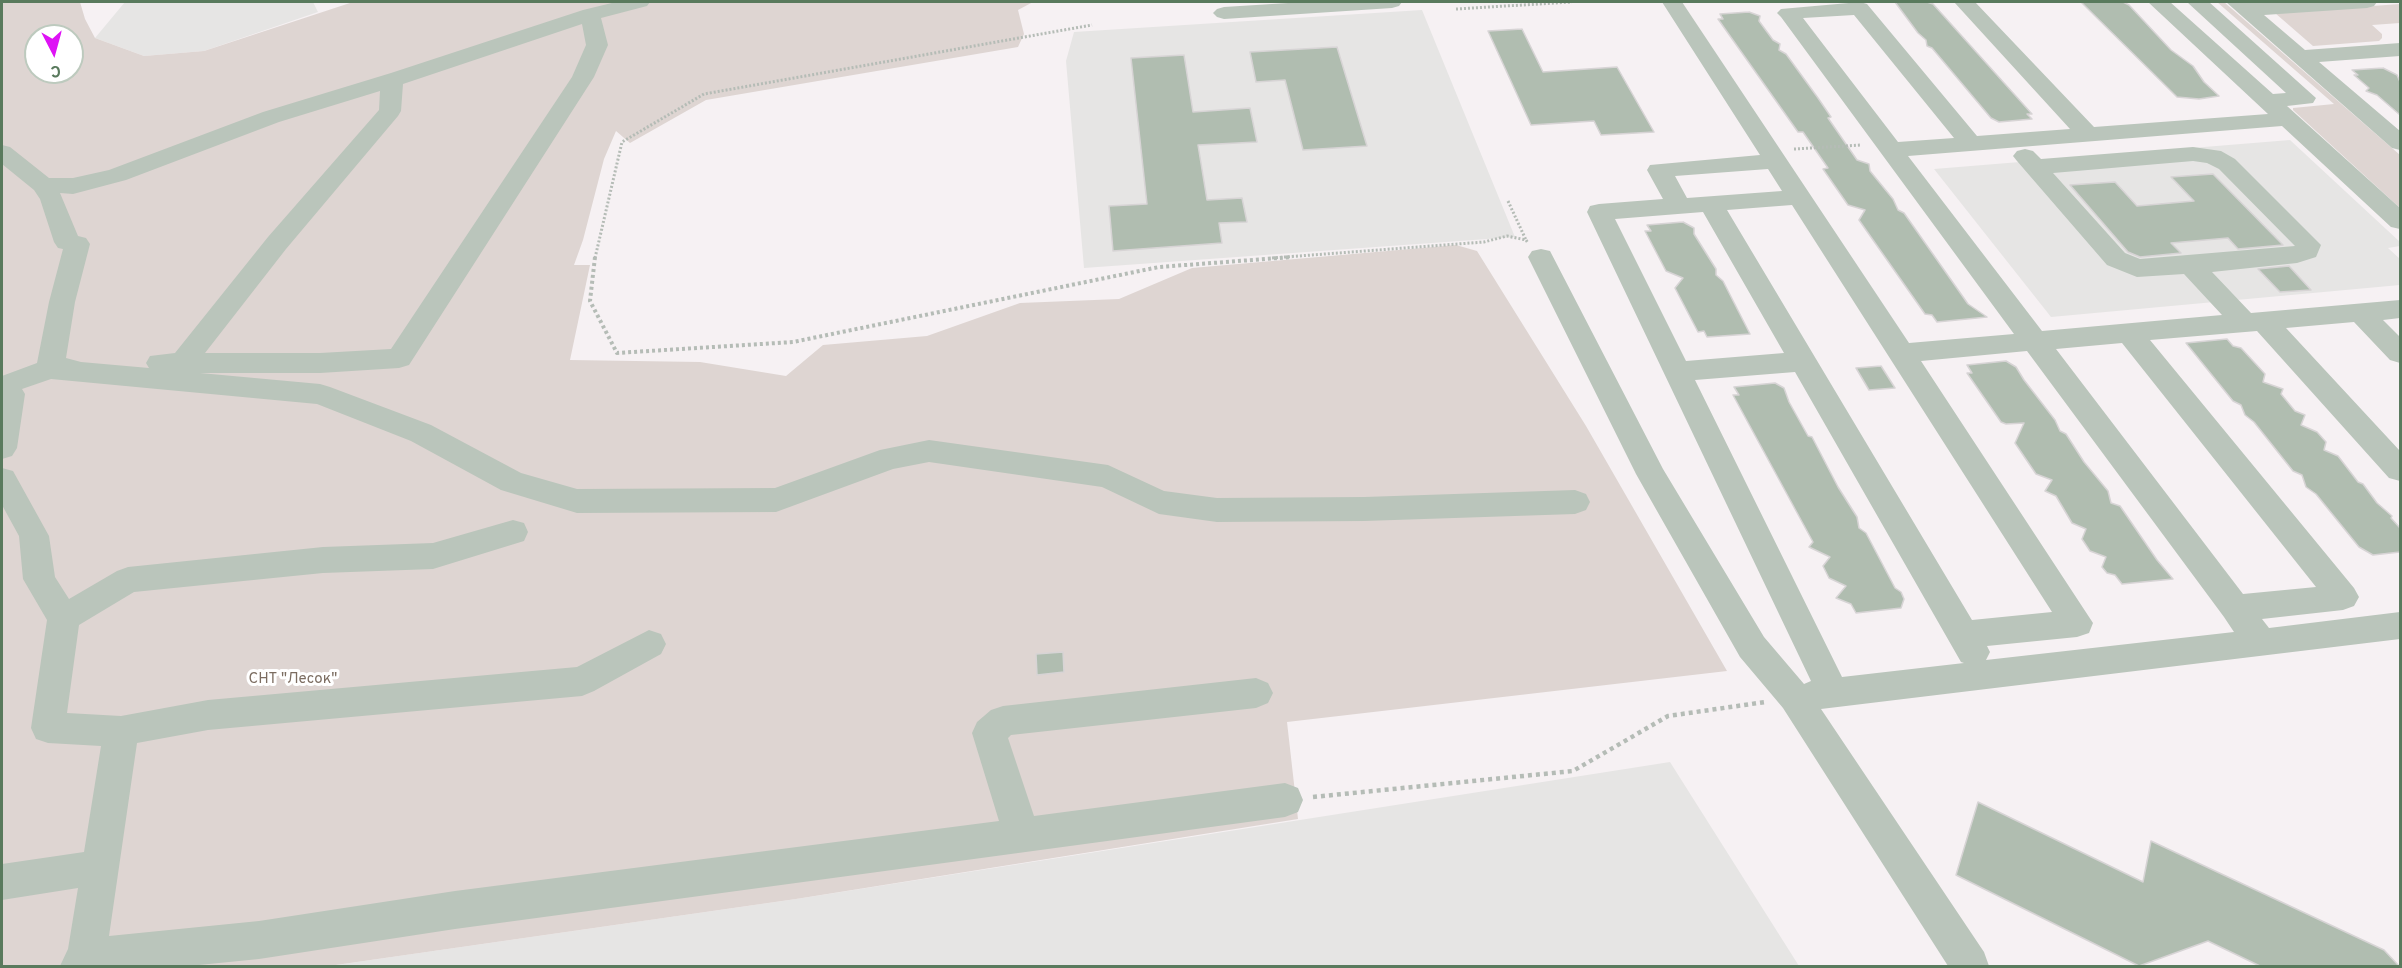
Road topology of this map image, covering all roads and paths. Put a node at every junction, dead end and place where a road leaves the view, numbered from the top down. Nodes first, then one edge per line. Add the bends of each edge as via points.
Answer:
1 (640, 2) edge
2 (1392, 2) edge
3 (1572, 2) edge
4 (1672, 2) edge
5 (1964, 2) edge
6 (2158, 2) edge
7 (2197, 2) edge
8 (2367, 2) edge
9 (2241, 6) edge
10 (1456, 9) dead end
11 (1224, 13) dead end
12 (590, 14) junction
13 (1092, 25) dead end
14 (2400, 49) edge
15 (2300, 57) junction
16 (392, 80) junction
17 (2267, 101) junction
18 (2288, 119) junction
19 (2088, 135) junction
20 (2011, 140) junction
21 (2400, 143) edge
22 (1971, 144) junction
23 (1889, 146) junction
24 (2, 152) edge
25 (1773, 156) junction
26 (2034, 167) junction
27 (43, 185) junction
28 (1800, 197) junction
29 (1508, 201) dead end
30 (1711, 204) junction
31 (1679, 206) junction
32 (2400, 221) edge
33 (1533, 249) junction
34 (2191, 265) junction
35 (2400, 309) edge
36 (2360, 312) junction
37 (2254, 322) junction
38 (2129, 333) junction
39 (2035, 341) junction
40 (1902, 353) junction
41 (2400, 353) edge
42 (1803, 361) junction
43 (183, 362) junction
44 (50, 369) junction
45 (1677, 372) junction
46 (2, 386) edge
47 (2, 396) edge
48 (2, 448) edge
49 (2400, 470) edge
50 (2, 479) edge
51 (1575, 502) dead end
52 (513, 532) dead end
53 (2235, 608) junction
54 (64, 618) junction
55 (2400, 626) edge
56 (1963, 635) junction
57 (2261, 642) junction
58 (649, 644) dead end
59 (1986, 675) junction
60 (1256, 693) dead end
61 (1833, 693) junction
62 (1796, 698) junction
63 (121, 731) junction
64 (1285, 800) joint
65 (1021, 834) junction
66 (100, 867) junction
67 (2, 882) edge
68 (82, 962) edge
69 (1970, 966) edge

1 - 12 street
2 - 11 street
3 - 10 path
4 - 25 street
5 - 19 street
6 - 17 street
7 - 17 street via 2305,98
8 - 9 street
9 - 15 street
12 - 16 street
12 - 43 street via 597,45 583,77 399,358 320,363
13 - 33 path via 704,94 622,142 595,254 590,301 617,353 794,342 1159,267 1484,242 1507,236
14 - 15 street
15 - 21 street
16 - 27 street via 225,132 117,175 73,186
16 - 43 street via 390,111 277,243
17 - 18 street
18 - 19 street
18 - 32 street
19 - 20 street
20 - 22 street
20 - 26 street
22 - 23 street
22 - 23 street via 1860,8 1788,13
23 - 25 path
23 - 39 street
24 - 27 street
25 - 28 street
25 - 31 street via 1659,170
26 - 34 street via 2122,263 2137,268
26 - 34 street via 2193,154 2213,156 2227,164 2308,245 2307,251 2297,255
27 - 44 street via 67,242 77,244
28 - 30 street
28 - 40 street
29 - 33 path
30 - 31 street
30 - 42 street
31 - 45 street via 1599,212
33 - 62 street via 1669,504 1752,646
34 - 37 street
35 - 36 street
36 - 37 street
36 - 41 street
37 - 38 street
37 - 49 street
38 - 39 street
38 - 53 street via 2343,597
39 - 40 street
39 - 53 street
40 - 56 street via 2077,623
42 - 45 street
42 - 56 street
43 - 44 street
44 - 46 street
44 - 51 street via 320,394 421,433 512,482 577,501 776,500 890,458 929,451 1108,476 1159,502 1217,510
45 - 61 street
47 - 48 street via 11,394
50 - 54 street via 34,536 39,579
52 - 54 street via 433,556 323,560 128,580
53 - 57 street
54 - 63 street via 48,729
55 - 57 street
56 - 59 street
57 - 59 street
58 - 63 street via 582,681 208,715
59 - 61 street
60 - 65 street via 1003,721 989,733
61 - 62 street
62 - 64 path via 1668,716 1573,771
62 - 69 street
63 - 66 street
64 - 65 street
65 - 68 street
66 - 67 street
66 - 68 street

